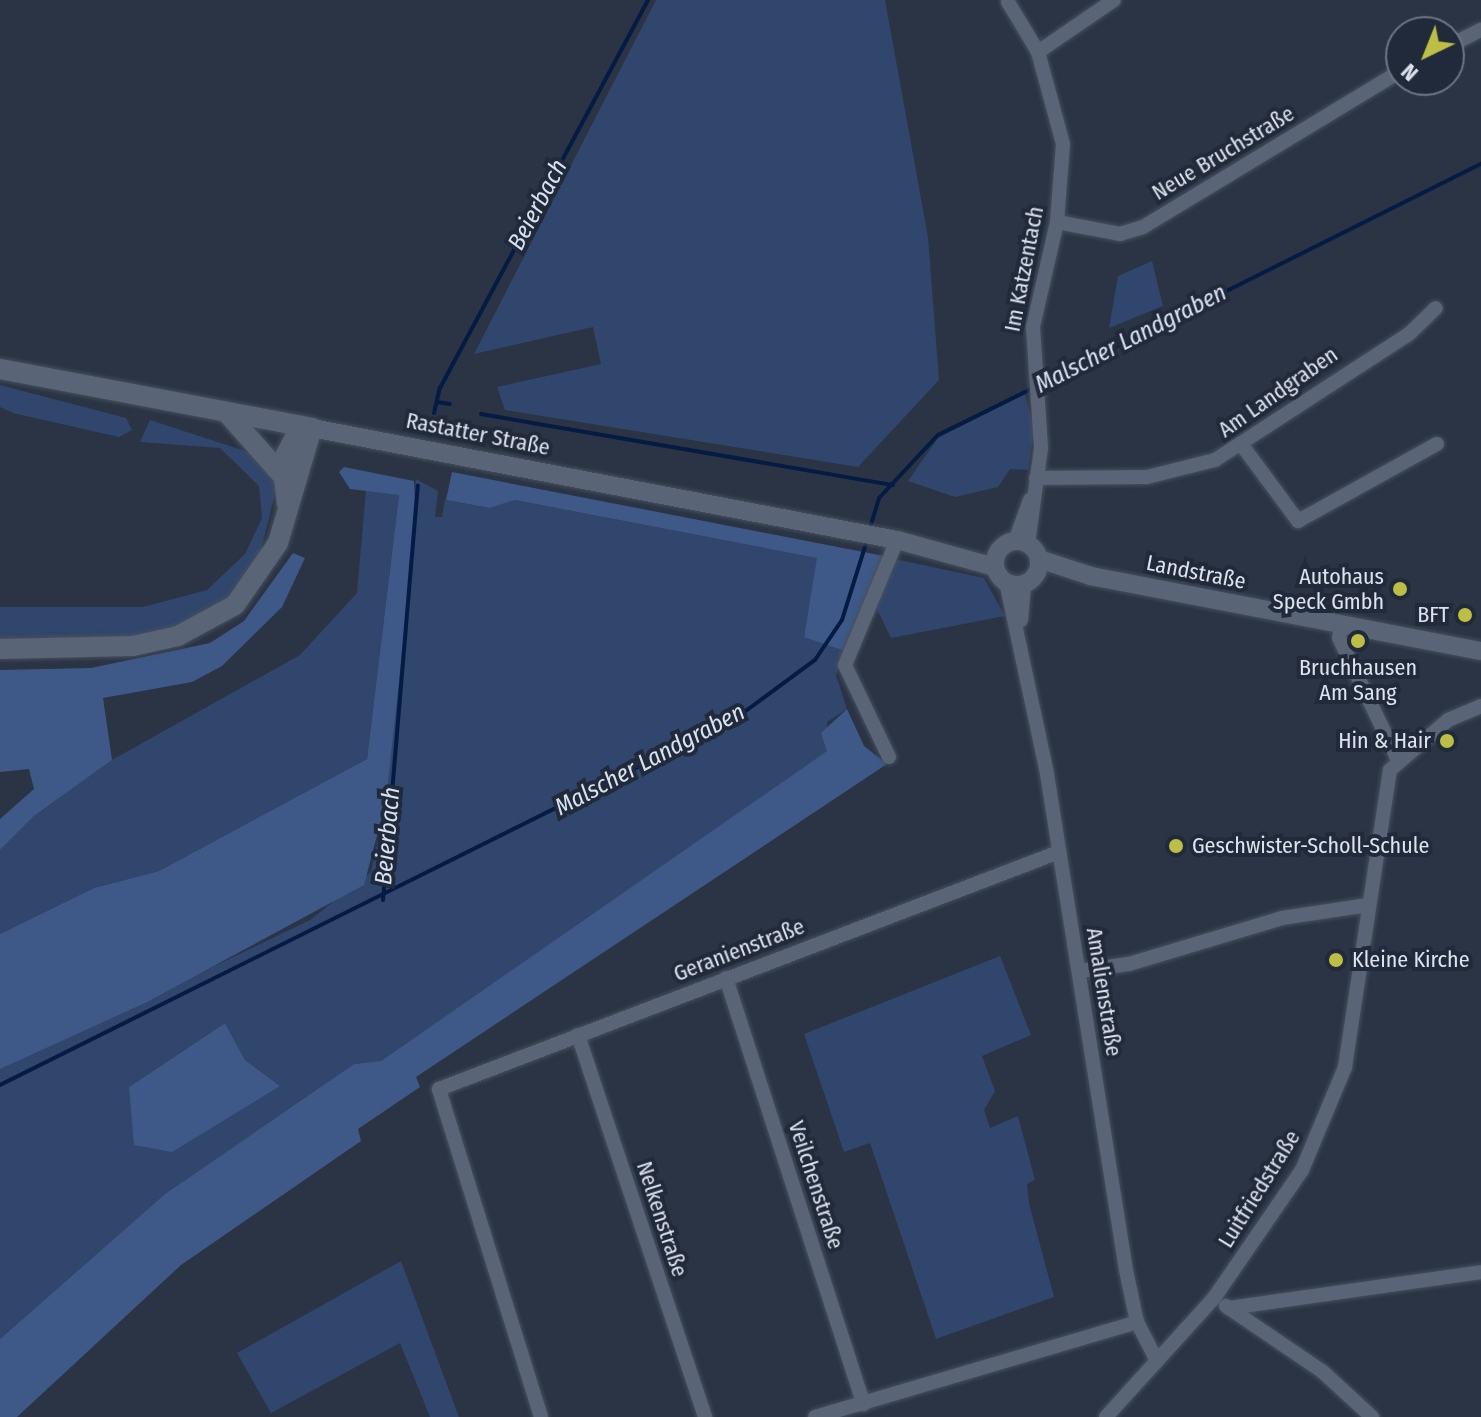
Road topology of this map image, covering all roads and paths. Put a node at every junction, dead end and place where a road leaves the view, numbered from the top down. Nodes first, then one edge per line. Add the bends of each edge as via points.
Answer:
1 (1114, 0) edge
2 (1008, 2) dead end
3 (1038, 52) junction
4 (1385, 81) edge
5 (1057, 222) junction
6 (1436, 308) dead end
7 (0, 369) edge
8 (227, 413) junction
9 (306, 427) junction
10 (1437, 444) dead end
11 (1244, 448) junction
12 (282, 475) junction
13 (1036, 478) junction
14 (287, 508) junction
15 (897, 540) junction
16 (1018, 563) junction
17 (1341, 626) junction
18 (0, 649) edge
19 (1481, 651) edge
20 (1481, 706) edge
21 (889, 757) dead end
22 (1397, 758) junction
23 (1059, 852) junction
24 (1368, 905) junction
25 (1079, 971) junction
26 (726, 978) junction
27 (578, 1035) junction
28 (1481, 1272) edge
29 (1214, 1298) junction
30 (1229, 1308) junction
31 (1137, 1322) junction
32 (1157, 1361) junction
33 (864, 1404) junction
34 (541, 1417) edge
35 (705, 1417) edge
36 (815, 1417) edge
37 (1106, 1417) edge
38 (1372, 1417) edge

1 - 3 street
2 - 3 street, Im Katzentach
3 - 5 street, Im Katzentach via 1062,134
4 - 5 street, Neue Bruchstraße via 1143,227 1120,234
5 - 13 street, Im Katzentach via 1033,327
6 - 11 street, Am Landgraben
7 - 8 main road, Rastatter Straße
8 - 9 main road, Rastatter Straße
8 - 12 main road
9 - 12 main road
9 - 14 main road
9 - 15 street, Rastatter Straße
10 - 11 street via 1298,521
11 - 13 street, Am Landgraben via 1147,477
12 - 14 main road
13 - 16 street, Im Katzentach
14 - 18 main road via 259,577 208,624 133,646
15 - 16 street, Rastatter Straße
15 - 21 street via 845,665
16 - 17 street, Landstraße
16 - 23 street, Amalienstraße via 1020,625
17 - 19 street, Landstraße
17 - 22 street via 1339,638
20 - 22 street via 1448,720
22 - 24 street, Luitfriedstraße
23 - 25 street, Amalienstraße
23 - 26 street, Geranienstraße
24 - 25 street via 1282,918 1127,965
24 - 29 street, Luitfriedstraße via 1345,1067 1319,1138
25 - 31 street, Amalienstraße
26 - 27 street, Geranienstraße
26 - 33 street, Veilchenstraße
27 - 34 street, Geranienstraße via 436,1093
27 - 35 street, Nelkenstraße
28 - 30 street
29 - 30 street
29 - 32 street, Luitfriedstraße
30 - 38 street via 1323,1372
31 - 32 street, Amalienstraße
31 - 33 street
32 - 37 street, Luitfriedstraße
33 - 36 street

